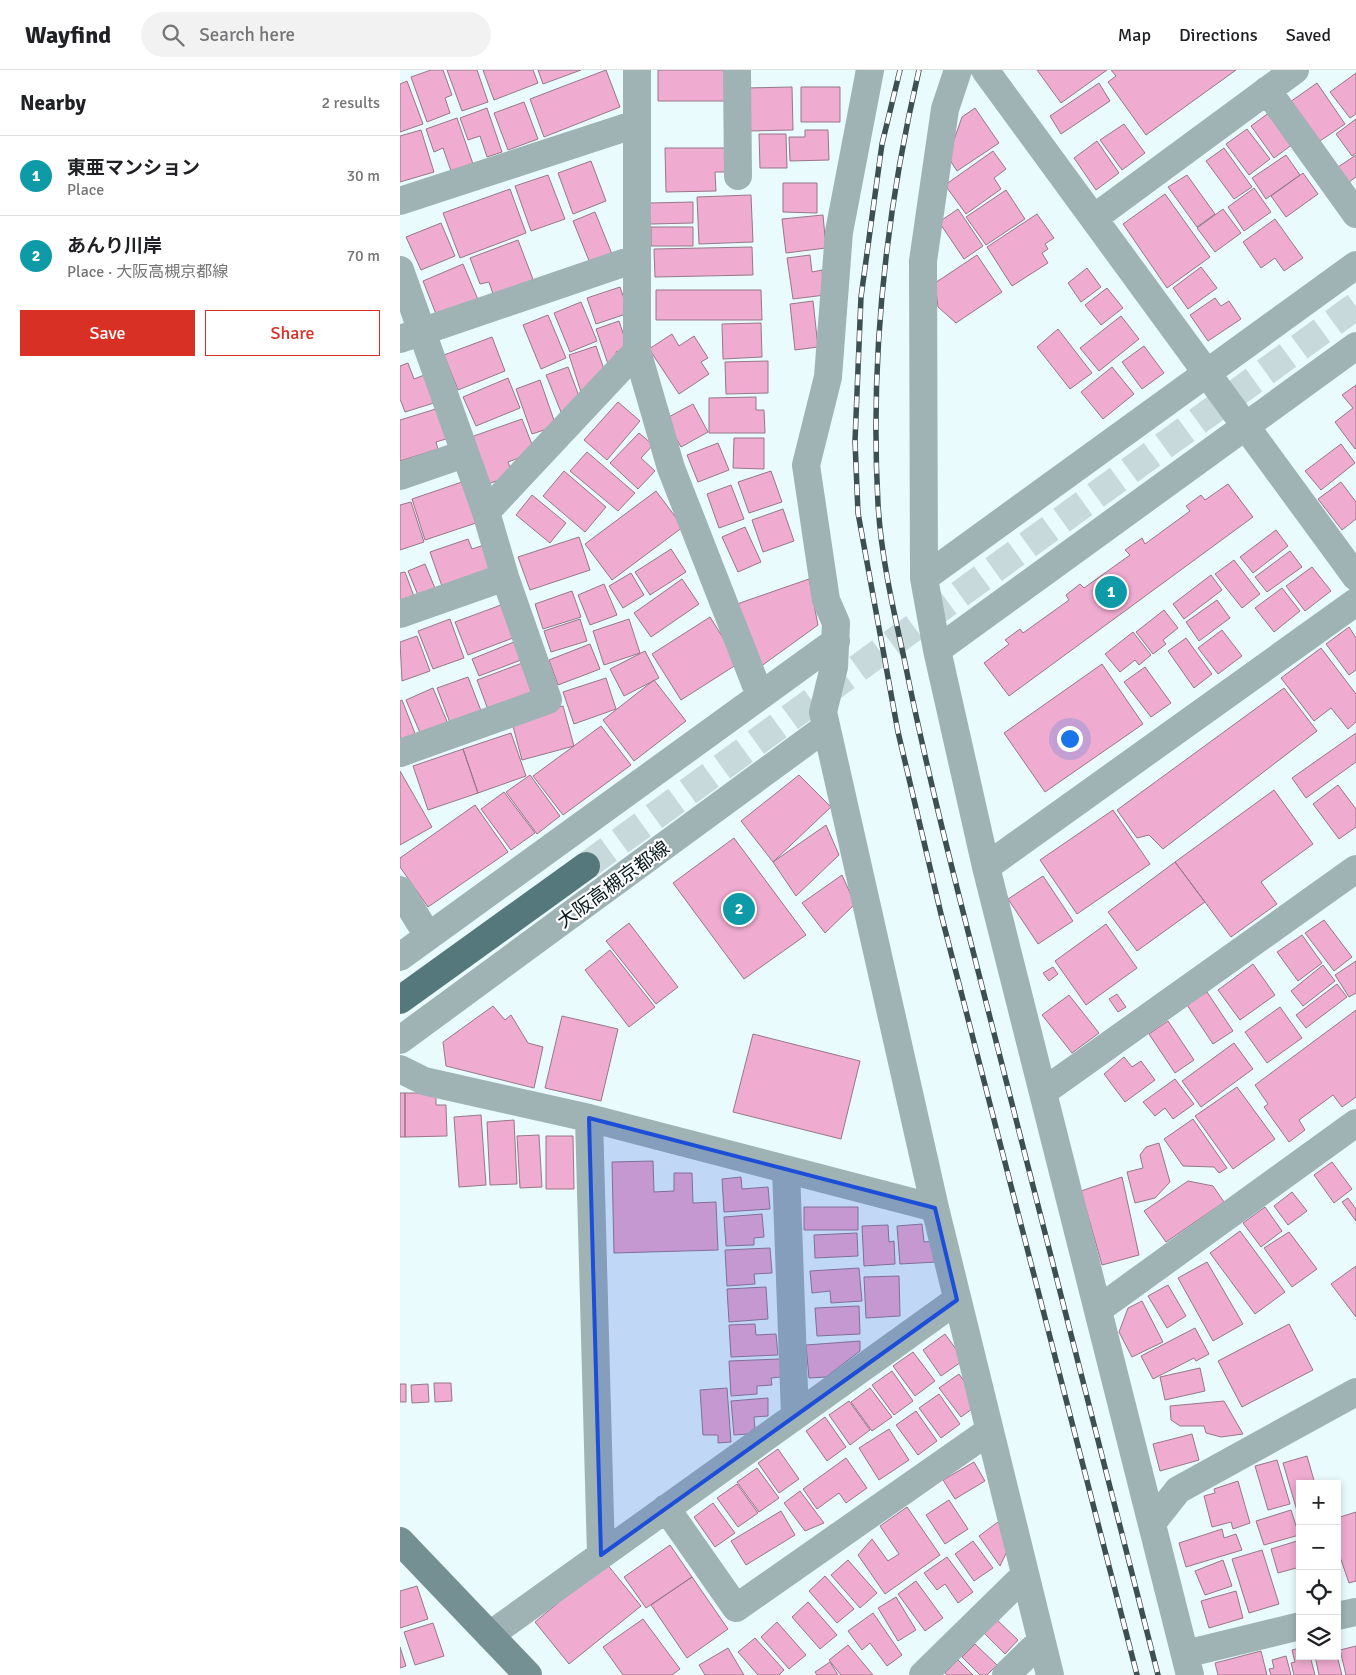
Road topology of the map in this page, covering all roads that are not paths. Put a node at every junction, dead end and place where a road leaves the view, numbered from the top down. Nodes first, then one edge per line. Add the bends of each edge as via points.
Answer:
1 (637, 70) edge
2 (737, 70) edge
3 (870, 70) edge
4 (958, 70) edge
5 (985, 70) edge
6 (1295, 70) edge
7 (1268, 90) junction
8 (636, 124) junction
9 (738, 176) dead end
10 (400, 200) edge
11 (1356, 214) edge
12 (1094, 218) junction
13 (635, 259) junction
14 (1356, 265) edge
15 (400, 270) edge
16 (411, 335) edge
17 (1356, 346) edge
18 (637, 351) junction
19 (1207, 372) junction
20 (1245, 426) junction
21 (464, 454) junction
22 (400, 476) edge
23 (486, 512) junction
24 (505, 577) junction
25 (1356, 577) edge
26 (924, 578) junction
27 (1356, 602) edge
28 (400, 614) edge
29 (836, 641) junction
30 (936, 650) junction
31 (763, 694) junction
32 (825, 728) junction
33 (400, 752) edge
34 (586, 866) tunnel mouth
35 (986, 867) junction
36 (1356, 869) edge
37 (400, 890) edge
38 (428, 936) junction
39 (400, 957) edge
40 (400, 1000) edge
41 (400, 1040) edge
42 (400, 1069) edge
43 (1042, 1092) junction
44 (589, 1118) junction
45 (1356, 1123) edge
46 (786, 1170) junction
47 (935, 1208) junction
48 (957, 1300) junction
49 (1098, 1309) junction
50 (1356, 1392) edge
51 (795, 1416) junction
52 (989, 1431) junction
53 (666, 1508) junction
54 (1152, 1524) junction
55 (400, 1541) edge
56 (601, 1555) junction
57 (1025, 1575) junction
58 (1356, 1612) edge
59 (1341, 1615) edge
60 (1296, 1627) edge
61 (490, 1635) junction
62 (1041, 1641) junction
63 (1188, 1665) edge
64 (528, 1675) edge
65 (922, 1675) edge
66 (1006, 1675) edge
67 (1050, 1675) edge

1 - 8 street
2 - 9 street
3 - 29 street via 839,232 828,377 806,464 826,600 836,623
4 - 26 street via 945,109 923,261
5 - 12 street
6 - 7 street
7 - 11 street
7 - 12 street
8 - 10 street
8 - 13 street
12 - 19 street
13 - 16 street
13 - 18 street
14 - 19 street
15 - 16 street
16 - 21 street
17 - 20 street
18 - 23 street
18 - 31 street via 671,468 755,683
19 - 20 street
19 - 26 street
20 - 25 street
20 - 30 street
21 - 22 street
21 - 23 street
23 - 24 street
24 - 28 street
24 - 33 street via 548,700
26 - 30 street
27 - 35 street
29 - 31 street
29 - 32 street via 834,667 823,712
30 - 35 street
31 - 38 street
32 - 41 street, 大阪高槻京都線
32 - 47 street
34 - 40 main road, 大阪高槻京都線
35 - 43 street
36 - 43 street
37 - 38 street
38 - 39 street
42 - 44 street via 424,1082
43 - 49 street
44 - 46 street
44 - 56 street
45 - 49 street
46 - 47 street
46 - 51 street
47 - 48 street
48 - 51 street
48 - 52 street
49 - 54 street
50 - 54 street via 1178,1490
51 - 53 street
52 - 53 street via 736,1608
52 - 57 street
53 - 56 street
54 - 63 street
55 - 61 street
56 - 61 street
57 - 62 street
57 - 65 street
58 - 59 street
60 - 63 street
61 - 64 street
62 - 66 street
62 - 67 street

